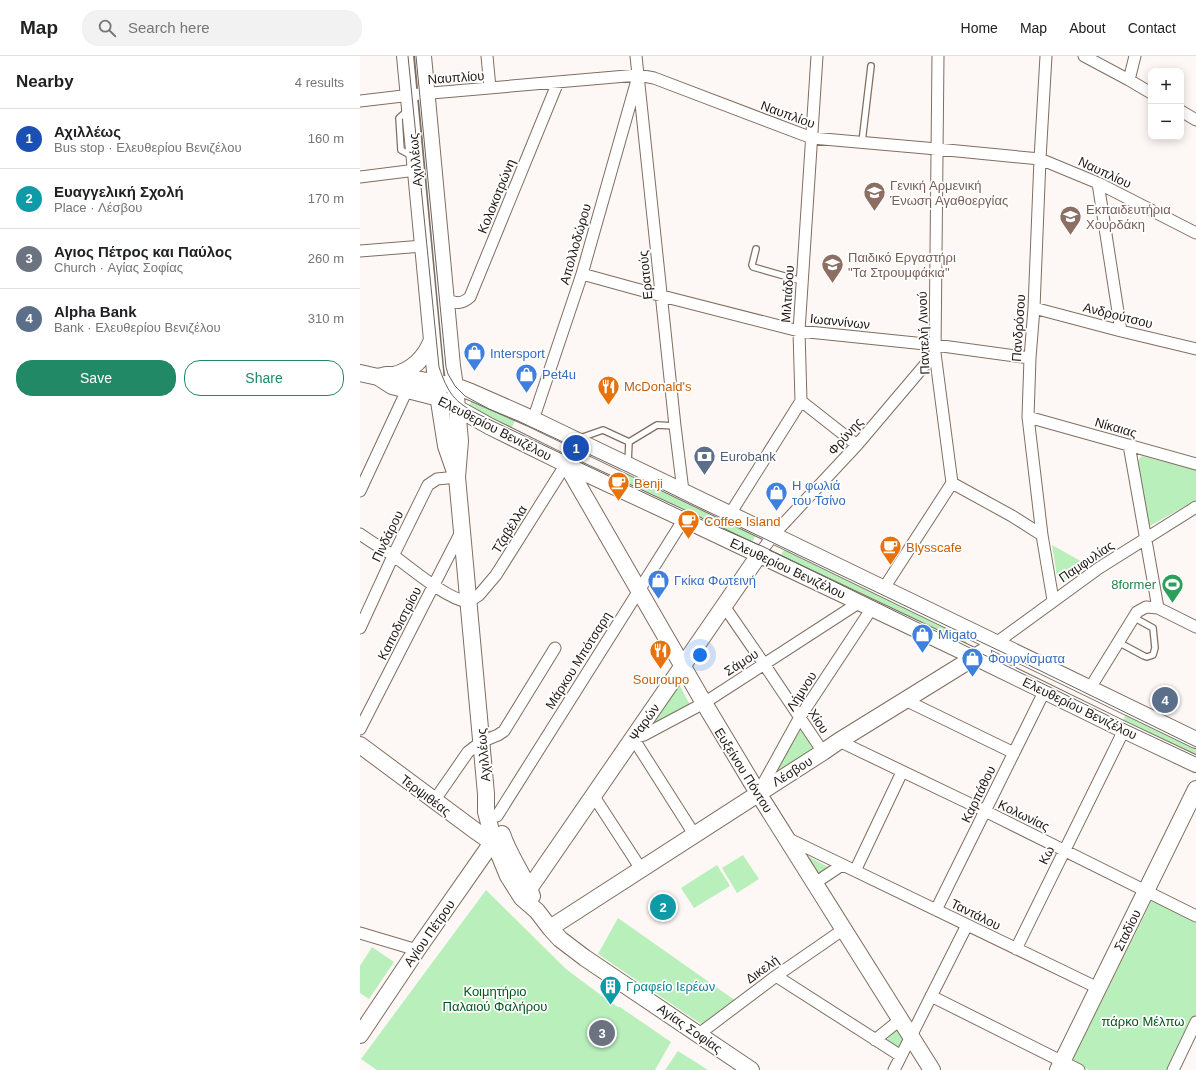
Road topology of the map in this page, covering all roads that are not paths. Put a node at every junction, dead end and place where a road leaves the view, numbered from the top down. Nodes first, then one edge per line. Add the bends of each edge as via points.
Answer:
1 (405, 56) edge
2 (423, 56) edge
3 (487, 56) edge
4 (636, 56) edge
5 (817, 56) edge
6 (938, 56) edge
7 (1046, 56) edge
8 (1084, 56) edge
9 (1135, 56) edge
10 (871, 66) dead end
11 (638, 74) junction
12 (1129, 80) junction
13 (558, 82) junction
14 (490, 88) junction
15 (1148, 91) edge
16 (426, 93) junction
17 (360, 101) edge
18 (410, 102) junction
19 (1184, 113) edge
20 (1196, 120) edge
21 (812, 138) junction
22 (862, 142) junction
23 (937, 148) junction
24 (1040, 159) junction
25 (416, 164) junction
26 (360, 177) edge
27 (1098, 183) junction
28 (1196, 233) edge
29 (423, 246) junction
30 (756, 249) dead end
31 (360, 251) edge
32 (582, 274) junction
33 (802, 281) junction
34 (662, 296) junction
35 (446, 300) junction
36 (1034, 308) junction
37 (799, 331) junction
38 (1121, 331) junction
39 (432, 340) junction
40 (935, 349) junction
41 (1196, 349) edge
42 (1030, 358) junction
43 (360, 373) edge
44 (394, 375) junction
45 (378, 377) junction
46 (455, 386) junction
47 (407, 390) junction
48 (438, 390) junction
49 (801, 401) junction
50 (457, 408) junction
51 (1028, 417) junction
52 (534, 420) junction
53 (489, 426) junction
54 (675, 426) junction
55 (575, 440) junction
56 (460, 441) junction
57 (629, 442) junction
58 (857, 445) junction
59 (1128, 445) junction
60 (566, 464) junction
61 (1196, 464) edge
62 (628, 465) junction
63 (457, 477) junction
64 (952, 483) junction
65 (360, 491) edge
66 (683, 492) junction
67 (1196, 507) edge
68 (730, 514) junction
69 (684, 519) junction
70 (462, 530) junction
71 (360, 534) edge
72 (1042, 534) junction
73 (773, 535) junction
74 (1145, 539) junction
75 (759, 555) junction
76 (393, 556) junction
77 (434, 586) junction
78 (884, 588) junction
79 (638, 590) junction
80 (1053, 600) junction
81 (468, 602) junction
82 (866, 605) junction
83 (724, 606) junction
84 (1158, 608) junction
85 (1134, 617) junction
86 (1196, 627) edge
87 (360, 628) edge
88 (1118, 642) junction
89 (996, 643) junction
90 (555, 648) dead end
91 (976, 656) junction
92 (764, 664) junction
93 (682, 666) junction
94 (1090, 688) junction
95 (1044, 690) junction
96 (906, 700) junction
97 (704, 704) junction
98 (800, 717) junction
99 (360, 729) edge
100 (1124, 730) junction
101 (633, 738) junction
102 (1196, 740) edge
103 (839, 741) junction
104 (481, 742) junction
105 (360, 745) edge
106 (823, 752) junction
107 (1014, 753) junction
108 (1196, 764) edge
109 (902, 772) junction
110 (1196, 789) edge
111 (758, 793) junction
112 (486, 794) junction
113 (593, 796) junction
114 (434, 801) junction
115 (985, 811) junction
116 (497, 816) junction
117 (694, 834) junction
118 (787, 838) junction
119 (499, 840) junction
120 (1064, 850) junction
121 (842, 865) junction
122 (641, 869) junction
123 (855, 871) junction
124 (471, 872) junction
125 (508, 876) junction
126 (815, 883) junction
127 (529, 888) junction
128 (1146, 891) junction
129 (936, 910) junction
130 (537, 911) junction
131 (1196, 916) edge
132 (967, 925) junction
133 (550, 928) junction
134 (844, 929) junction
135 (360, 933) edge
136 (1016, 948) junction
137 (417, 950) junction
138 (776, 976) junction
139 (1098, 988) junction
140 (931, 996) junction
141 (900, 1019) junction
142 (1196, 1022) edge
143 (699, 1034) junction
144 (360, 1035) edge
145 (911, 1037) junction
146 (875, 1040) junction
147 (901, 1056) junction
148 (1060, 1066) edge
149 (751, 1070) edge
150 (894, 1070) edge
151 (932, 1070) edge
152 (1079, 1070) edge
153 (1173, 1070) edge

1 - 18 street, Αχιλλέως
2 - 16 street, Αχιλλέως
3 - 14 street
4 - 11 street, Ερατούς
5 - 21 street, Μιλτιάδου
6 - 23 street, Παντελή Λινού
7 - 24 street, Πανδρόσου
8 - 12 street
9 - 12 street
10 - 22 lane
11 - 13 street, Ναυπλίου
11 - 21 street, Ναυπλίου
11 - 32 street, Απολλοδώρου
11 - 34 street, Ερατούς
12 - 15 street
13 - 14 street, Ναυπλίου
13 - 35 street, Κολοκοτρώνη via 470,297 465,302
14 - 16 street, Ναυπλίου
16 - 18 street, Ναυπλίου
16 - 35 street, Αχιλλέως
17 - 18 street, Ναυπλίου
18 - 25 street, Αχιλλέως
19 - 20 street
21 - 22 street, Ναυπλίου
21 - 33 street, Μιλτιάδου
22 - 23 street, Ναυπλίου
23 - 24 street, Ναυπλίου
23 - 40 street, Παντελή Λινού
24 - 27 street, Ναυπλίου
24 - 36 street, Πανδρόσου
25 - 26 street
25 - 29 street, Αχιλλέως
27 - 28 street, Ναυπλίου
27 - 38 street
29 - 31 street
29 - 39 street, Αχιλλέως
30 - 33 lane via 753,267
32 - 34 street, Ιωαννίνων
32 - 52 street, Απολλοδώρου
33 - 37 street, Μιλτιάδου
34 - 37 street, Ιωαννίνων
34 - 54 street, Ερατούς
35 - 46 street, Αχιλλέως
36 - 38 street, Ανδρούτσου
36 - 42 street, Πανδρόσου
37 - 40 street, Ιωαννίνων
37 - 49 street, Μιλτιάδου
38 - 41 street, Ανδρούτσου
39 - 44 street via 428,351 419,362 408,370
39 - 48 street, Αχιλλέως
40 - 42 street, Ιωαννίνων
40 - 58 street, Φρύνης
40 - 64 street, Παντελή Λινού
42 - 51 street, Πανδρόσου
43 - 45 street, Ελευθερίου Βενιζέλου
44 - 45 street, Ελευθερίου Βενιζέλου
44 - 48 street, Ελευθερίου Βενιζέλου
45 - 47 street, Ελευθερίου Βενιζέλου via 392,386
46 - 48 street, Ελευθερίου Βενιζέλου
46 - 50 street, Αχιλλέως
46 - 52 street, Ελευθερίου Βενιζέλου
47 - 48 street, Ελευθερίου Βενιζέλου
47 - 65 street
48 - 50 street, Ελευθερίου Βενιζέλου
48 - 63 street, Αχιλλέως via 446,446
49 - 58 street
49 - 68 street
50 - 53 street, Ελευθερίου Βενιζέλου
50 - 56 street, Αχιλλέως
51 - 59 street, Νίκαιας
51 - 72 street, Πανδρόσου
52 - 55 street, Ελευθερίου Βενιζέλου
53 - 56 street via 472,428
53 - 60 street, Ελευθερίου Βενιζέλου
54 - 57 lane via 657,425
54 - 66 street, Ερατούς
55 - 57 lane via 603,430
55 - 62 street, Ελευθερίου Βενιζέλου
56 - 63 street, Αχιλλέως
57 - 62 lane
58 - 73 street, Φρύνης
59 - 61 street, Νίκαιας
59 - 74 street
60 - 69 street, Ελευθερίου Βενιζέλου
60 - 79 street, Ευξείνου Πόντου
60 - 81 street, Τζαβέλλα via 496,575 479,595
62 - 66 street, Ελευθερίου Βενιζέλου
63 - 70 street, Αχιλλέως
63 - 76 street, Πινδάρου via 437,479 428,485
64 - 72 street
64 - 78 street
66 - 68 street, Ελευθερίου Βενιζέλου
67 - 74 street, Παμφυλίας
68 - 73 street, Ελευθερίου Βενιζέλου
69 - 75 street, Ελευθερίου Βενιζέλου
69 - 79 street, Μάρκου Μπότσαρη
70 - 77 street, Καποδιστρίου
70 - 81 street, Αχιλλέως
71 - 76 street
72 - 80 street, Πανδρόσου
73 - 75 street, Φρύνης
73 - 78 street, Ελευθερίου Βενιζέλου
74 - 80 street, Παμφυλίας
74 - 84 street
75 - 82 street, Ελευθερίου Βενιζέλου
75 - 83 street, Ψαρών
76 - 77 street
76 - 87 street, Πινδάρου
77 - 81 street
77 - 99 street, Καποδιστρίου
78 - 89 street, Ελευθερίου Βενιζέλου
79 - 93 street, Ευξείνου Πόντου
79 - 116 street, Μάρκου Μπότσαρη
80 - 89 street, Παμφυλίας
81 - 104 street, Αχιλλέως
82 - 91 street, Ελευθερίου Βενιζέλου
82 - 92 street, Σάμου
82 - 98 street, Λήμνου
83 - 92 street, Χίου
83 - 93 street, Ψαρών
84 - 85 street via 1146,607
84 - 86 street
85 - 88 street
85 - 88 lane via 1153,628 1155,652 1150,656 1144,656
88 - 94 street
89 - 91 street, Λέσβου
89 - 94 street, Ελευθερίου Βενιζέλου
90 - 104 street via 504,731
91 - 95 street, Ελευθερίου Βενιζέλου
91 - 96 street, Λέσβου
92 - 97 street, Σάμου
92 - 98 street, Χίου
93 - 97 street, Ευξείνου Πόντου
93 - 101 street, Ψαρών
94 - 102 street, Ελευθερίου Βενιζέλου
95 - 100 street, Ελευθερίου Βενιζέλου
95 - 107 street, Καρπάθου
96 - 103 street, Λέσβου
96 - 107 street
97 - 101 street, Σάμου via 644,735
97 - 111 street, Ευξείνου Πόντου
98 - 106 street, Χίου
98 - 111 street, Λήμνου
100 - 108 street, Ελευθερίου Βενιζέλου
100 - 120 street, Κω
101 - 113 street, Ψαρών
101 - 117 street
103 - 106 street, Λέσβου
103 - 109 street, Κολωνίας
104 - 112 street, Αχιλλέως
104 - 114 street via 468,752
105 - 114 street, Τερψιθέας
106 - 111 street, Λέσβου
107 - 115 street, Καρπάθου
109 - 115 street, Κολωνίας
109 - 123 street
110 - 128 street, Σταδίου
111 - 117 street, Λέσβου
111 - 118 street, Ευξείνου Πόντου
112 - 116 street, Αχιλλέως
112 - 119 street, Αχιλλέως via 486,812
113 - 122 street
113 - 127 street, Ψαρών
114 - 119 street, Τερψιθέας via 482,836
115 - 120 street, Κολωνίας
115 - 129 street, Καρπάθου
116 - 119 street, Αχιλλέως
117 - 122 street, Λέσβου
118 - 121 street, Ταντάλου
118 - 126 street, Ευξείνου Πόντου
119 - 124 street, Αγίου Πέτρου
119 - 125 street, Αγίας Σοφίας
119 - 127 street, Αγίας Σοφίας
120 - 128 street, Κολωνίας
120 - 136 street, Κω
121 - 123 street, Ταντάλου
121 - 126 street
122 - 133 street, Λέσβου
123 - 129 street, Ταντάλου
124 - 125 street via 492,869
124 - 137 street, Αγίου Πέτρου
125 - 130 street, Αγίας Σοφίας via 522,898
126 - 134 street, Ευξείνου Πόντου
127 - 130 street, Αγίας Σοφίας
128 - 131 street, Κολωνίας
128 - 139 street, Σταδίου
129 - 132 street, Ταντάλου
130 - 133 street, Αγίας Σοφίας
132 - 136 street, Ταντάλου
132 - 140 street
133 - 143 street, Αγίας Σοφίας via 574,949
134 - 138 street, Δικελή
134 - 141 street, Ευξείνου Πόντου
135 - 137 street
136 - 139 street, Ταντάλου
137 - 144 street, Αγίου Πέτρου
138 - 143 street, Δικελή
138 - 146 street
139 - 148 street, Σταδίου
140 - 145 street
140 - 148 street
141 - 145 street, Ευξείνου Πόντου
141 - 146 street
142 - 153 street
143 - 149 street, Αγίας Σοφίας
145 - 147 street
145 - 151 street, Ευξείνου Πόντου
146 - 147 street
147 - 150 street
148 - 152 street

